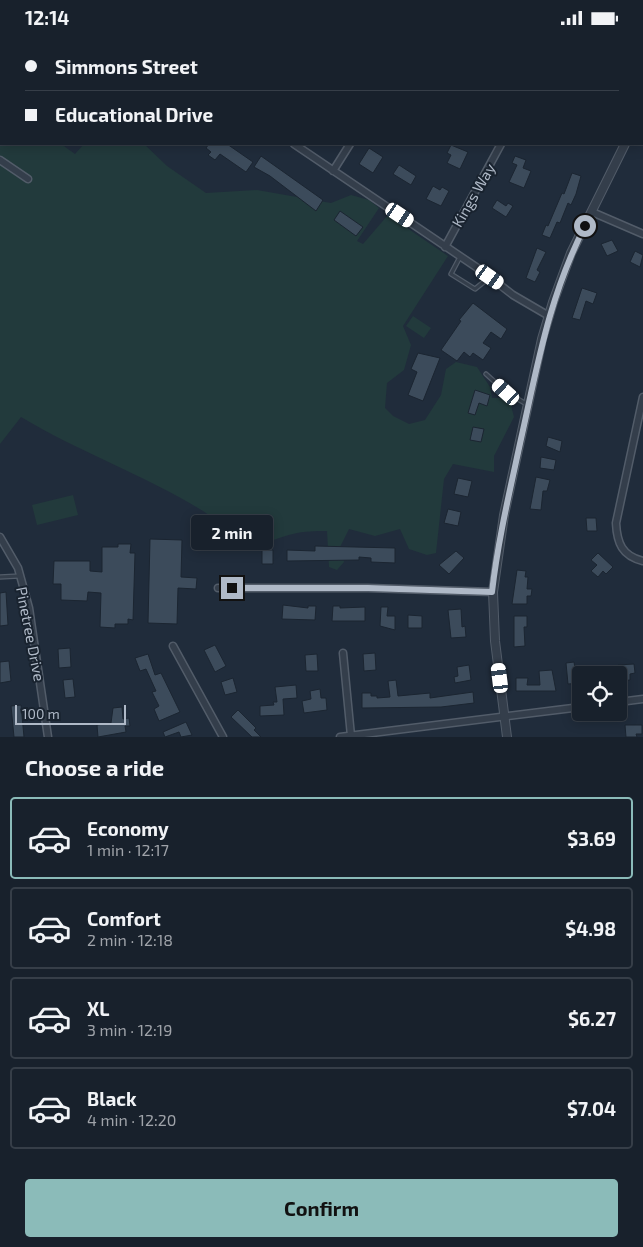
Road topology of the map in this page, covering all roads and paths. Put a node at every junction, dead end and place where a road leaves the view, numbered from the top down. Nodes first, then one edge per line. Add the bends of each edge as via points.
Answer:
1 (295, 145) edge
2 (349, 145) edge
3 (500, 145) edge
4 (625, 145) edge
5 (0, 160) edge
6 (333, 171) junction
7 (28, 179) dead end
8 (592, 212) junction
9 (643, 234) edge
10 (445, 247) junction
11 (460, 257) junction
12 (490, 277) junction
13 (548, 316) junction
14 (486, 375) dead end
15 (643, 397) edge
16 (528, 405) junction
17 (0, 537) edge
18 (643, 561) edge
19 (20, 576) junction
20 (0, 577) edge
21 (218, 588) dead end
22 (492, 592) junction
23 (173, 646) dead end
24 (343, 653) dead end
25 (643, 699) edge
26 (627, 702) edge
27 (572, 708) edge
28 (504, 716) junction
29 (352, 735) junction
30 (48, 737) edge
31 (222, 737) edge
32 (340, 737) edge
33 (507, 737) edge

1 - 6 street
2 - 6 street
3 - 10 street, Kings Way
4 - 8 street
5 - 7 street
6 - 10 street
8 - 9 street
8 - 13 street via 562,274
10 - 11 street
11 - 12 street
11 - 12 lane via 451,275 470,288 475,289
12 - 13 street
13 - 16 street
14 - 16 lane
15 - 18 street via 616,523 617,539 623,549 633,559
16 - 22 street via 504,515
17 - 19 street, Pinetree Drive
19 - 20 lane
19 - 30 street, Pinetree Drive via 36,647
21 - 22 street
22 - 28 street
23 - 31 street
24 - 29 street
25 - 26 street
27 - 28 street
28 - 29 street
28 - 33 street
29 - 32 street

